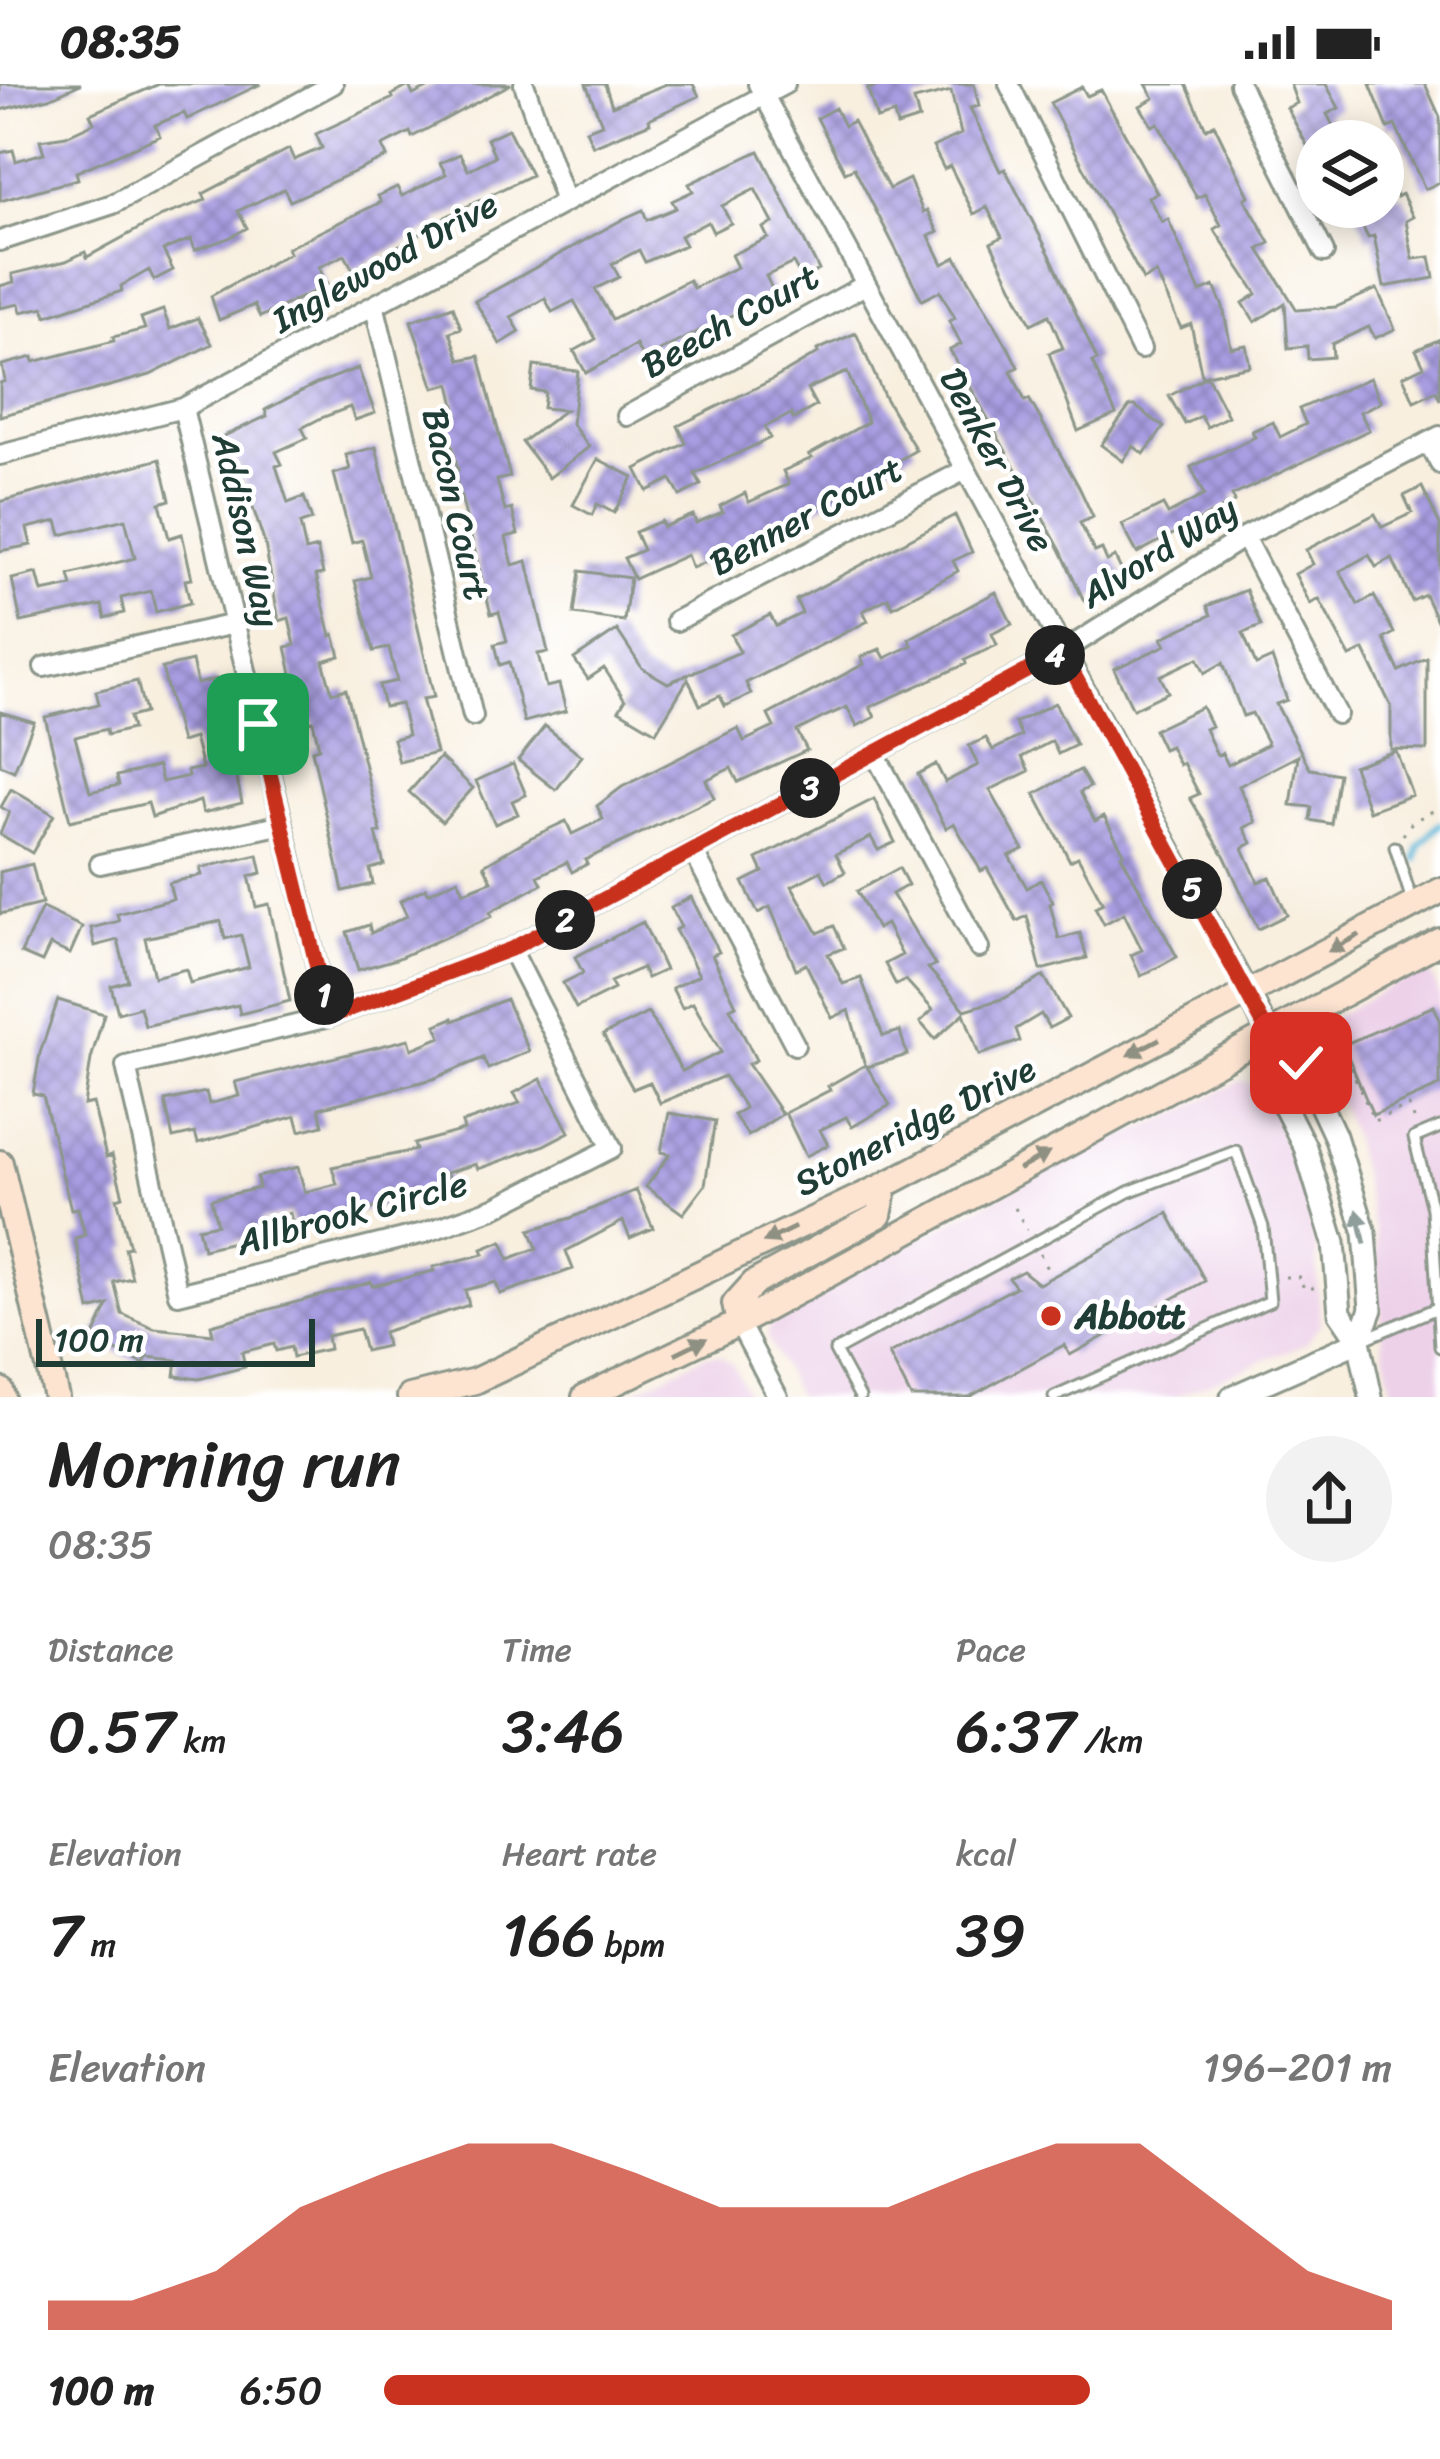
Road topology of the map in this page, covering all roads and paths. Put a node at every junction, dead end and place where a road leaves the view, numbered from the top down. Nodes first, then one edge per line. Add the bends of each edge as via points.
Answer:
1 (333, 84) edge
2 (524, 84) edge
3 (785, 84) edge
4 (1009, 84) edge
5 (1239, 84) edge
6 (760, 90) edge
7 (565, 202) junction
8 (0, 241) edge
9 (1324, 252) dead end
10 (865, 285) junction
11 (375, 308) junction
12 (1141, 349) dead end
13 (183, 408) junction
14 (627, 416) dead end
15 (1434, 439) edge
16 (0, 455) edge
17 (1440, 464) edge
18 (965, 470) junction
19 (1244, 537) junction
20 (676, 621) dead end
21 (234, 624) junction
22 (1062, 652) junction
23 (44, 667) dead end
24 (1337, 714) dead end
25 (472, 716) dead end
26 (874, 754) junction
27 (1440, 807) edge
28 (283, 824) junction
29 (1395, 847) joint
30 (692, 851) junction
31 (100, 864) dead end
32 (1440, 891) edge
33 (1414, 906) junction
34 (979, 948) dead end
35 (511, 949) junction
36 (1437, 951) edge
37 (1248, 992) junction
38 (329, 1017) junction
39 (1268, 1033) junction
40 (1336, 1034) dead end
41 (795, 1045) dead end
42 (126, 1066) joint
43 (1440, 1127) edge
44 (1421, 1135) junction
45 (0, 1163) edge
46 (885, 1184) junction
47 (1268, 1278) junction
48 (1338, 1287) junction
49 (1438, 1308) edge
50 (739, 1323) junction
51 (1359, 1341) junction
52 (1440, 1347) edge
53 (1078, 1385) junction
54 (56, 1397) edge
55 (410, 1397) edge
56 (585, 1397) edge
57 (778, 1397) edge
58 (860, 1397) edge
59 (1054, 1397) edge
60 (1084, 1397) edge
61 (1232, 1397) edge
62 (1371, 1397) edge

1 - 8 street via 113,204
2 - 7 street
3 - 6 street, Inglewood Drive
4 - 12 street
5 - 9 street
6 - 7 street, Inglewood Drive
6 - 10 street, Denker Drive
7 - 11 street, Inglewood Drive
10 - 14 street, Beech Court
10 - 18 street, Denker Drive
11 - 13 street, Inglewood Drive
11 - 25 street, Bacon Court
13 - 16 street, Inglewood Drive
13 - 21 street, Addison Way
15 - 17 street
15 - 19 street, Alvord Way
18 - 20 street, Benner Court
18 - 22 street, Denker Drive
19 - 22 street, Alvord Way
19 - 24 street
21 - 23 street
21 - 28 street, Addison Way
22 - 26 street, Alvord Way
22 - 37 street, Denker Drive
26 - 30 street, Alvord Way
26 - 34 street
27 - 29 path via 1412,822
28 - 31 street
28 - 38 street, Addison Way
29 - 33 lane
30 - 35 street, Alvord Way
30 - 41 street
32 - 33 main road, Stoneridge Drive
33 -> 37 main road, Stoneridge Drive
35 - 38 street, Alvord Way
35 - 42 street, Allbrook Circle via 612,1148 494,1208 424,1233 178,1294
36 - 39 main road
37 - 39 street
37 -> 46 main road, Stoneridge Drive
38 - 42 street, Alvord Way
39 - 48 street via 1271,1081 1305,1147 1334,1243
50 -> 39 main road
51 -> 39 street via 1371,1309 1365,1233 1335,1136 1301,1063
40 - 44 path via 1374,1120 1409,1106
43 - 44 lane
44 - 49 lane via 1414,1138 1432,1209
45 - 54 main road
46 - 50 main road via 879,1215 754,1283 735,1304
46 -> 55 main road, Stoneridge Drive via 475,1381
47 - 48 path
47 - 53 lane via 1270,1301
47 - 58 lane via 1263,1227 1236,1151 1128,1192 835,1351
48 - 51 street via 1340,1313
49 - 51 lane
49 - 52 lane
56 -> 50 main road
50 - 57 street
51 - 61 street
51 - 62 street
53 - 59 lane
53 - 60 lane

